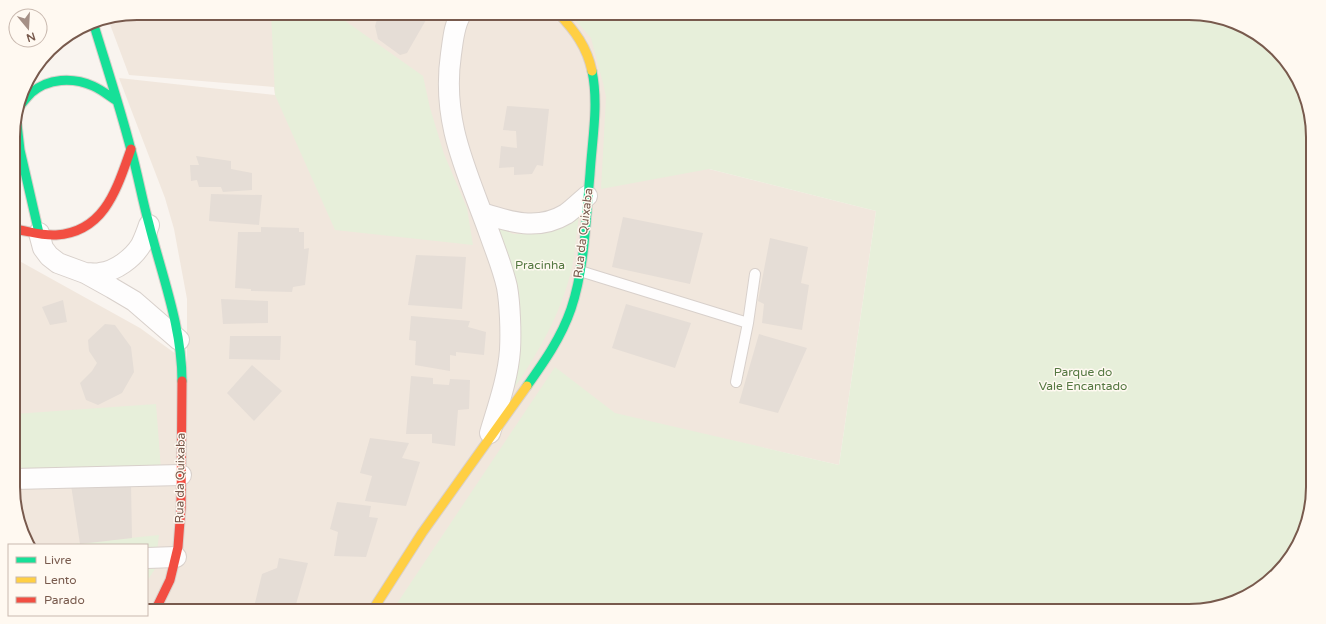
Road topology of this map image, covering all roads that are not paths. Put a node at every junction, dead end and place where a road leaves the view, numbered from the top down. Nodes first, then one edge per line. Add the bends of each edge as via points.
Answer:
1 (459, 20) edge
2 (565, 20) edge
3 (95, 28) edge
4 (27, 97) edge
5 (117, 101) junction
6 (131, 149) junction
7 (20, 150) edge
8 (587, 196) junction
9 (482, 212) junction
10 (149, 225) junction
11 (20, 230) edge
12 (39, 233) junction
13 (580, 271) junction
14 (85, 273) junction
15 (755, 274) dead end
16 (748, 323) junction
17 (179, 340) junction
18 (736, 382) dead end
19 (488, 439) junction
20 (181, 475) junction
21 (20, 479) edge
22 (176, 557) junction
23 (148, 558) edge
24 (158, 604) edge
25 (376, 604) edge

1 - 9 street, Rua da Quixaba via 453,38 448,98 458,151
2 - 8 street, Rua da Quixaba via 574,30 588,57 594,82 595,109
3 - 5 street, Rua da Quixaba
4 - 5 street via 43,85 60,80 74,80 88,84
5 - 6 street, Rua da Quixaba
6 - 10 street, Rua da Quixaba
6 - 12 street via 115,193 97,220 84,229 70,234
7 - 12 street
8 - 9 street via 566,214 547,222 525,224
8 - 13 street, Rua da Quixaba
9 - 19 street, Rua da Quixaba via 507,287 510,351 503,392
10 - 14 street via 141,245 125,262 101,273
10 - 17 street, Rua da Quixaba via 167,286
11 - 12 street
12 - 14 street via 43,248 49,256 58,263
13 - 16 lane
13 - 19 street, Rua da Quixaba via 571,309 559,337 545,361
14 - 17 street via 134,301
15 - 16 lane
16 - 18 lane
17 - 20 street, Rua da Quixaba via 182,365
19 - 25 street, Rua da Quixaba via 422,533
20 - 21 street
20 - 22 street, Rua da Quixaba via 181,508
22 - 23 street
22 - 24 street, Rua da Quixaba via 170,580

